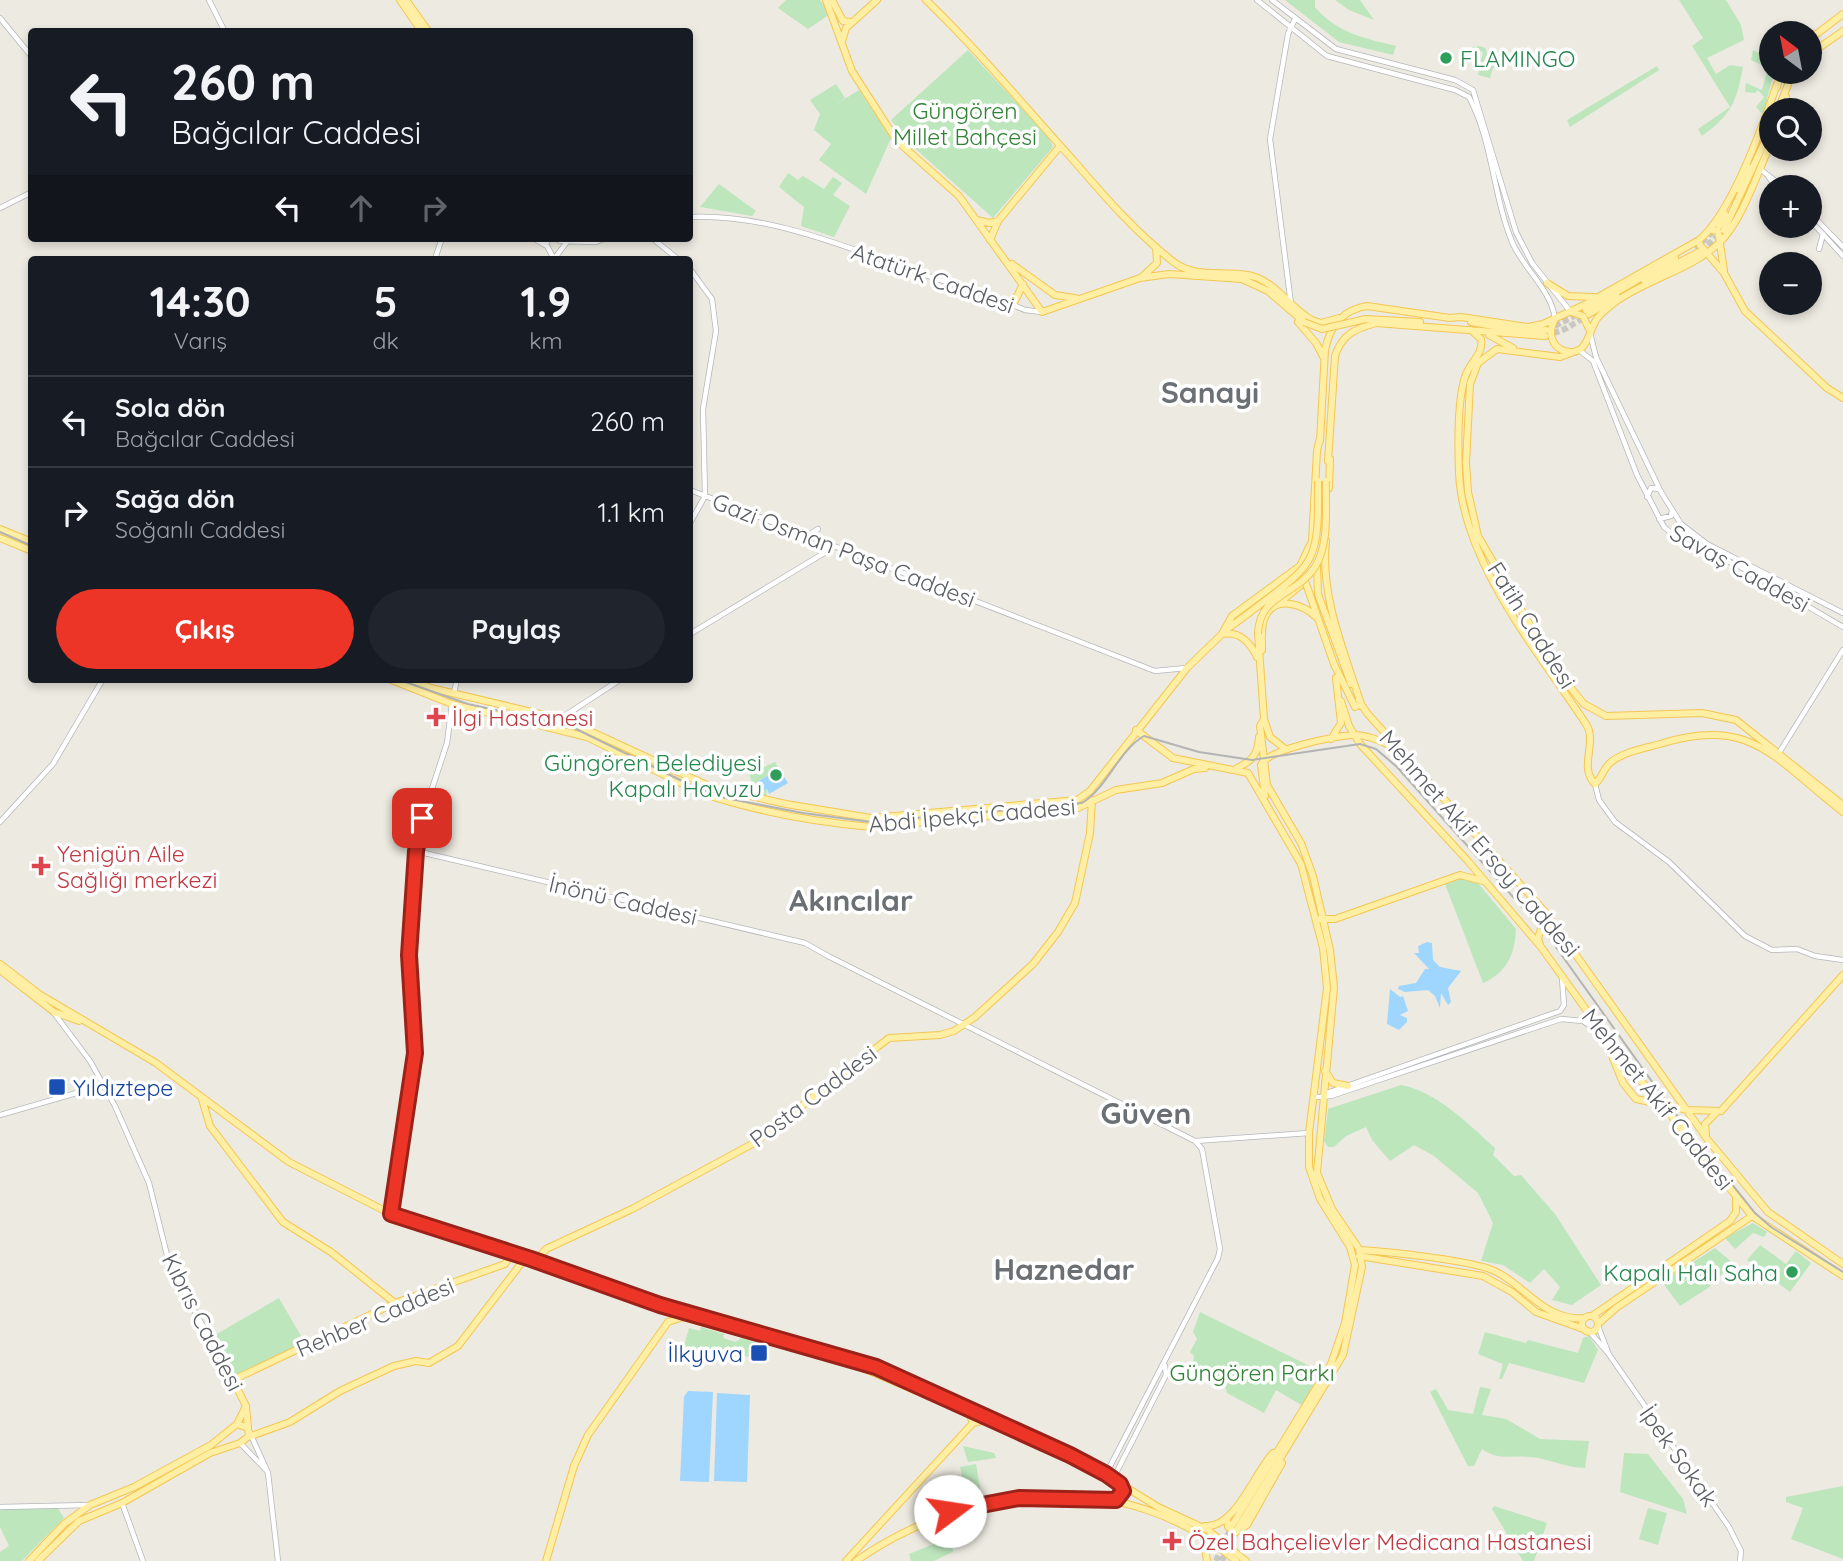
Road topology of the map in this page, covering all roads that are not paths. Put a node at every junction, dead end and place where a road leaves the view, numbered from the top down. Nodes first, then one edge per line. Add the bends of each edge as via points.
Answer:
1 (209, 0) edge
2 (400, 0) edge
3 (406, 0) edge
4 (826, 0) edge
5 (832, 0) edge
6 (877, 0) edge
7 (926, 0) edge
8 (1257, 0) edge
9 (1272, 0) edge
10 (1843, 14) edge
11 (0, 18) edge
12 (1295, 19) junction
13 (851, 22) junction
14 (1291, 26) junction
15 (223, 28) edge
16 (419, 28) edge
17 (426, 28) edge
18 (1822, 30) edge
19 (1843, 31) edge
20 (842, 43) junction
21 (1822, 46) edge
22 (28, 52) edge
23 (1777, 84) joint
24 (1788, 84) edge
25 (1787, 88) junction
26 (1774, 98) edge
27 (1783, 98) edge
28 (1786, 98) edge
29 (1759, 140) edge
30 (1060, 146) junction
31 (1759, 152) edge
32 (1762, 161) edge
33 (1759, 168) junction
34 (1767, 175) edge
35 (28, 194) edge
36 (0, 208) edge
37 (693, 217) edge
38 (977, 220) junction
39 (998, 221) junction
40 (1822, 225) edge
41 (1711, 230) junction
42 (1823, 233) joint
43 (990, 240) junction
44 (1699, 240) junction
45 (540, 242) edge
46 (548, 242) edge
47 (568, 242) joint
48 (596, 242) edge
49 (657, 242) edge
50 (1721, 242) junction
51 (545, 245) junction
52 (1156, 247) junction
53 (1843, 247) edge
54 (1819, 249) dead end
55 (1697, 250) tunnel mouth
56 (1708, 252) junction
57 (1000, 254) junction
58 (552, 256) edge
59 (556, 256) edge
60 (674, 256) edge
61 (1843, 256) edge
62 (693, 273) edge
63 (1724, 273) junction
64 (1140, 278) junction
65 (1547, 283) junction
66 (1023, 284) junction
67 (1258, 285) junction
68 (1599, 296) junction
69 (1078, 298) junction
70 (1013, 304) junction
71 (1291, 305) junction
72 (1042, 312) junction
73 (1571, 312) junction
74 (1588, 312) tunnel mouth
75 (1339, 318) junction
76 (1449, 318) junction
77 (1555, 319) junction
78 (1449, 327) junction
79 (1471, 330) junction
80 (1484, 333) junction
81 (1590, 333) junction
82 (1578, 350) junction
83 (1519, 351) junction
84 (1325, 360) junction
85 (1843, 398) edge
86 (1320, 437) junction
87 (1330, 459) dead end
88 (1322, 481) junction
89 (693, 491) edge
90 (1661, 492) junction
91 (705, 496) junction
92 (1647, 498) junction
93 (1672, 509) junction
94 (693, 517) edge
95 (1658, 519) junction
96 (0, 529) edge
97 (818, 529) dead end
98 (807, 536) junction
99 (0, 538) edge
100 (28, 540) edge
101 (834, 547) junction
102 (28, 549) edge
103 (1307, 555) junction
104 (1318, 559) junction
105 (1300, 566) junction
106 (1325, 576) junction
107 (1287, 577) junction
108 (1274, 607) junction
109 (1843, 613) edge
110 (1318, 619) junction
111 (1843, 626) edge
112 (693, 632) edge
113 (1222, 634) junction
114 (1843, 650) edge
115 (1258, 659) junction
116 (1334, 664) junction
117 (1187, 668) junction
118 (101, 683) edge
119 (399, 683) edge
120 (422, 683) edge
121 (456, 683) edge
122 (615, 683) edge
123 (454, 693) junction
124 (1341, 701) junction
125 (452, 704) junction
126 (1361, 704) junction
127 (1589, 708) junction
128 (1580, 715) junction
129 (566, 718) junction
130 (1147, 719) junction
131 (1262, 722) junction
132 (1136, 730) junction
133 (1353, 735) junction
134 (1331, 739) junction
135 (1155, 744) junction
136 (1293, 748) junction
137 (1404, 754) junction
138 (1777, 756) junction
139 (1264, 758) junction
140 (1211, 768) junction
141 (1235, 768) junction
142 (1595, 784) junction
143 (1085, 796) junction
144 (1093, 801) junction
145 (1843, 805) edge
146 (1271, 812) junction
147 (1843, 812) edge
148 (0, 822) edge
149 (416, 851) junction
150 (1486, 882) junction
151 (1315, 918) junction
152 (1335, 919) junction
153 (1323, 920) junction
154 (1556, 928) junction
155 (1327, 935) junction
156 (1541, 947) junction
157 (1843, 960) edge
158 (0, 964) edge
159 (0, 970) edge
160 (1561, 974) junction
161 (1843, 975) edge
162 (54, 1012) junction
163 (966, 1023) junction
164 (94, 1027) junction
165 (1604, 1035) junction
166 (1325, 1071) junction
167 (104, 1085) junction
168 (1348, 1086) junction
169 (1676, 1092) junction
170 (1320, 1097) junction
171 (202, 1098) junction
172 (1665, 1104) junction
173 (215, 1108) junction
174 (1688, 1111) junction
175 (1717, 1112) junction
176 (206, 1114) junction
177 (0, 1115) edge
178 (1309, 1133) junction
179 (1708, 1140) junction
180 (1195, 1141) junction
181 (1736, 1196) junction
182 (391, 1214) junction
183 (1752, 1216) junction
184 (1359, 1250) junction
185 (507, 1252) junction
186 (1352, 1252) junction
187 (526, 1257) junction
188 (1362, 1258) junction
189 (1374, 1259) junction
190 (545, 1263) junction
191 (1843, 1264) edge
192 (1362, 1267) junction
193 (1843, 1276) edge
194 (396, 1303) junction
195 (660, 1305) junction
196 (1589, 1317) junction
197 (668, 1322) junction
198 (1598, 1325) junction
199 (1587, 1330) junction
200 (1608, 1353) junction
201 (1165, 1365) junction
202 (233, 1380) junction
203 (246, 1406) junction
204 (994, 1419) junction
205 (973, 1423) junction
206 (237, 1424) junction
207 (250, 1432) junction
208 (227, 1433) junction
209 (237, 1444) junction
210 (1284, 1446) junction
211 (268, 1473) junction
212 (1106, 1474) junction
213 (1113, 1479) junction
214 (1120, 1484) junction
215 (1116, 1500) junction
216 (122, 1503) junction
217 (68, 1505) junction
218 (90, 1505) junction
219 (0, 1507) edge
220 (85, 1514) junction
221 (1227, 1518) junction
222 (1199, 1525) junction
223 (1235, 1526) tunnel mouth
224 (1202, 1534) junction
225 (861, 1542) junction
226 (877, 1546) junction
227 (29, 1561) edge
228 (38, 1561) edge
229 (143, 1561) edge
230 (278, 1561) edge
231 (546, 1561) edge
232 (846, 1561) edge
233 (856, 1561) edge
234 (1207, 1561) edge
235 (1236, 1561) edge
236 (1246, 1561) edge
237 (1740, 1561) edge

1 - 15 street
2 - 16 main road
3 - 17 main road
4 - 20 main road
5 - 13 main road via 843,21
6 - 13 main road
7 - 30 main road
8 - 14 street
9 - 12 street
10 - 18 main road
11 - 22 street
12 - 14 street
12 - 65 street via 1336,49 1455,80 1474,90 1516,232
13 - 20 main road
14 - 71 street via 1270,139
14 - 77 street via 1316,49 1340,61 1469,97 1513,245 1551,302
19 - 21 main road
20 - 38 main road via 852,71 897,141 959,196
23 - 26 main road
23 - 41 main road via 1764,122
24 - 25 main road
25 - 27 main road
25 - 28 main road
29 - 31 main road via 1722,228
30 - 39 main road
30 - 52 main road
32 - 33 main road
33 - 34 street
33 - 50 main road
35 - 36 street
37 - 70 street, Atatürk Caddesi via 726,216 775,226
38 - 39 main road
38 - 43 main road
39 - 43 main road
40 - 53 street
41 - 44 main road
41 - 50 main road via 1718,231
42 - 54 street
42 - 61 street
43 - 57 main road
44 - 56 main road
44 - 68 main road
45 - 51 street
46 - 51 street
47 - 48 street
47 - 59 street
49 - 60 street
50 - 56 main road
50 - 63 main road
51 - 58 street
52 - 64 main road via 1157,263
52 - 71 main road via 1190,271 1239,273 1268,283
55 - 74 main road
56 - 63 main road
56 - 81 main road via 1615,303
57 - 66 main road
57 - 69 main road via 1055,295
62 - 91 street via 712,299 716,314 703,409
63 - 85 main road via 1738,304 1757,325
64 - 67 main road, Atatürk Caddesi via 1169,274 1242,279
64 - 69 main road, Atatürk Caddesi
65 - 68 main road via 1578,299
65 - 73 street
66 - 70 main road
66 - 72 main road
67 - 78 main road, bridge via 1304,322 1322,329 1366,319
67 - 84 main road via 1306,329
68 - 73 main road
69 - 72 main road, Atatürk Caddesi
70 - 72 street, Atatürk Caddesi
71 - 75 main road via 1321,323
73 - 77 main road
73 - 81 main road via 1583,316
75 - 76 main road via 1367,306
75 - 84 main road via 1328,337
76 - 77 main road via 1528,327
76 - 80 main road via 1545,333
77 - 82 main road via 1550,331 1554,344 1565,351
78 - 79 main road
78 - 88 main road via 1376,323 1344,338 1335,356
79 - 80 main road
79 - 128 main road, Fatih Caddesi via 1482,345 1465,376 1459,475 1470,531 1530,642
80 - 83 main road
81 - 82 main road
81 - 90 street, Savaş Caddesi via 1596,357
82 - 83 main road, Fatih Caddesi via 1560,357
82 - 92 street, Savaş Caddesi via 1588,354 1597,370
83 - 127 main road, Fatih Caddesi via 1497,349 1473,371 1465,433 1468,492 1487,554 1557,671
84 - 86 main road
86 - 88 main road
86 - 103 main road
87 - 106 main road, Mehmet Akif Ersoy Caddesi
88 - 104 main road, bridge via 1324,538
88 - 113 main road, bridge via 1312,558 1301,573
89 - 91 street, Gazi Osman Paşa Caddesi
90 - 92 street via 1651,488
90 - 93 street, Savaş Caddesi
91 - 94 street
91 - 98 street, Gazi Osman Paşa Caddesi
92 - 95 street, Savaş Caddesi
93 - 95 street via 1671,516
93 - 109 street, Savaş Caddesi via 1681,524 1707,544
95 - 111 street, Savaş Caddesi via 1677,539 1740,566
96 - 100 main road
97 - 98 street
98 - 101 street, Gazi Osman Paşa Caddesi
99 - 102 main road
101 - 112 street
101 - 117 street, Gazi Osman Paşa Caddesi via 1155,671
103 - 105 main road
103 - 106 main road via 1318,556
104 - 115 main road, bridge via 1303,580 1259,616
104 - 126 main road via 1318,594
105 - 107 main road
105 - 110 main road
106 - 126 main road, Mehmet Akif Ersoy Caddesi via 1330,607
107 - 108 main road via 1297,576 1300,586
107 - 113 main road via 1233,616
108 - 110 main road via 1300,606
108 - 115 main road via 1263,623
110 - 116 main road
113 - 115 main road via 1245,638
113 - 117 main road
114 - 138 street
115 - 131 main road
116 - 124 main road
116 - 126 main road via 1350,702 1355,707
117 - 130 main road
118 - 148 street via 53,764
119 - 125 main road, Abdi İpekçi Caddesi
120 - 123 main road, Abdi İpekçi Caddesi
121 - 123 street
122 - 129 street
123 - 129 main road, Abdi İpekçi Caddesi
124 - 133 main road, Mehmet Akif Caddesi
124 - 134 main road via 1341,723
125 - 144 main road, Abdi İpekçi Caddesi via 566,730 703,794 797,817 871,827 1060,810
125 - 149 street via 447,743
126 - 137 main road, Mehmet Akif Ersoy Caddesi
127 - 128 main road
127 - 138 main road, Fatih Caddesi via 1606,716 1707,713 1736,720
128 - 142 main road, Fatih Caddesi via 1590,730 1587,770
129 - 143 main road, Abdi İpekçi Caddesi via 727,792 856,816 1037,804
130 - 132 main road, Abdi İpekçi Caddesi
130 - 135 main road via 1147,732
131 - 136 main road via 1275,744
131 - 139 main road
131 - 141 main road via 1258,751 1252,760
132 - 135 main road
132 - 143 main road, Abdi İpekçi Caddesi
133 - 134 main road
133 - 137 main road
133 - 150 main road, Mehmet Akif Caddesi
134 - 136 main road
135 - 140 main road via 1173,758
136 - 139 main road
137 - 154 main road, Mehmet Akif Ersoy Caddesi
138 - 142 main road, Fatih Caddesi via 1736,736 1697,735 1620,757 1610,762
138 - 145 main road, Fatih Caddesi
138 - 147 main road, Fatih Caddesi
139 - 146 main road via 1261,779
139 - 153 main road via 1267,785 1301,843
140 - 141 main road
140 - 144 main road, Abdi İpekçi Caddesi via 1194,769 1162,783 1116,790
141 - 146 main road via 1248,773
142 - 157 street, Fatih Caddesi via 1599,800 1615,822 1669,862 1745,936 1772,950
143 - 144 main road
144 - 163 main road, Posta Caddesi via 1075,903 1033,964
146 - 151 main road via 1301,864
149 - 163 street, İnönü Caddesi via 805,943 905,997
149 - 182 street via 409,955 415,1053
150 - 152 main road via 1460,875
150 - 156 main road, Mehmet Akif Caddesi
151 - 153 main road
151 - 170 main road via 1327,988
152 - 153 main road
152 - 155 main road
153 - 155 main road
154 - 156 main road via 1541,929
154 - 169 main road, Mehmet Akif Ersoy Caddesi
155 - 166 main road via 1334,987
156 - 160 main road, Mehmet Akif Caddesi
158 - 164 main road
159 - 162 main road
160 - 165 main road, Mehmet Akif Caddesi
160 - 168 street via 1565,990 1560,1011
161 - 175 main road via 1732,1102
162 - 164 main road
162 - 167 street, Kıbrıs Caddesi
163 - 180 street, İnönü Caddesi
163 - 190 main road, Posta Caddesi via 940,1035 889,1038 754,1143 546,1249 541,1255
164 - 171 main road via 140,1053
165 - 170 street via 1583,1021 1561,1019
165 - 172 main road, Mehmet Akif Caddesi
165 - 172 main road via 1631,1095 1642,1102
166 - 168 main road via 1334,1083
166 - 170 main road
167 - 177 street
167 - 202 street, Kıbrıs Caddesi via 138,1153 170,1267
168 - 170 street
169 - 172 main road via 1676,1099
169 - 174 main road, Mehmet Akif Ersoy Caddesi
170 - 178 main road
170 - 184 main road via 1317,1173 1332,1209
171 - 173 main road
171 - 176 main road
172 - 174 main road
172 - 181 main road, Mehmet Akif Caddesi
173 - 176 main road
173 - 182 main road via 289,1162
174 - 175 main road
174 - 179 main road, Mehmet Akif Ersoy Caddesi
175 - 179 main road via 1704,1126
176 - 194 main road via 210,1126 282,1222 331,1252
178 - 180 street
178 - 186 main road via 1312,1183
179 - 191 main road, Mehmet Akif Ersoy Caddesi via 1768,1212
180 - 201 street via 1205,1159 1220,1249
181 - 183 main road, Mehmet Akif Caddesi
181 - 196 main road via 1736,1212 1730,1221
182 - 185 main road
183 - 193 main road, Mehmet Akif Caddesi
183 - 198 main road
184 - 186 main road
184 - 188 main road
184 - 196 main road via 1485,1268 1509,1280 1544,1308 1576,1319
185 - 187 main road
185 - 194 main road, Rehber Caddesi via 505,1264
186 - 188 main road
186 - 210 main road via 1355,1265 1339,1346
187 - 190 main road
187 - 207 main road via 458,1346 429,1363 394,1366 340,1391 290,1422
188 - 189 main road
188 - 192 main road
189 - 192 main road
189 - 199 main road via 1483,1276 1536,1312
190 - 195 main road
192 - 210 main road via 1343,1356
194 - 202 main road, Rehber Caddesi
195 - 197 main road
195 - 204 main road via 867,1363
196 - 198 main road
196 - 199 main road via 1583,1325
197 - 205 main road via 683,1317 858,1366 969,1413
197 - 231 main road via 601,1417 574,1466
198 - 199 main road
198 - 200 street
199 - 200 street
200 - 237 street, İpek Sokak via 1730,1527 1741,1551
201 - 212 street
201 - 213 street via 1166,1374
202 - 203 main road, Kıbrıs Caddesi
203 - 206 main road
203 - 207 main road
204 - 205 main road
204 - 212 main road
205 - 225 main road
206 - 207 main road
206 - 208 main road
207 - 209 main road
207 - 211 street
208 - 209 main road
208 - 218 main road via 134,1486
209 - 211 street
209 - 216 main road via 210,1453
210 - 221 main road via 1261,1466
210 - 221 main road via 1247,1525 1236,1532 1228,1527
210 - 223 main road
211 - 230 street
212 - 213 main road
213 - 214 main road
214 - 215 main road via 1123,1491
214 - 222 main road
215 - 224 main road via 1141,1506
215 - 226 main road via 1052,1497 982,1503 923,1521
216 - 220 main road
216 - 229 street
217 - 218 street
217 - 219 street
217 - 220 street
218 - 220 main road
220 - 227 main road via 64,1524
220 - 228 main road
221 - 222 main road via 1210,1527
222 - 236 main road
224 - 234 main road
224 - 235 main road
225 - 226 main road via 870,1548
225 - 232 main road
226 - 233 main road

